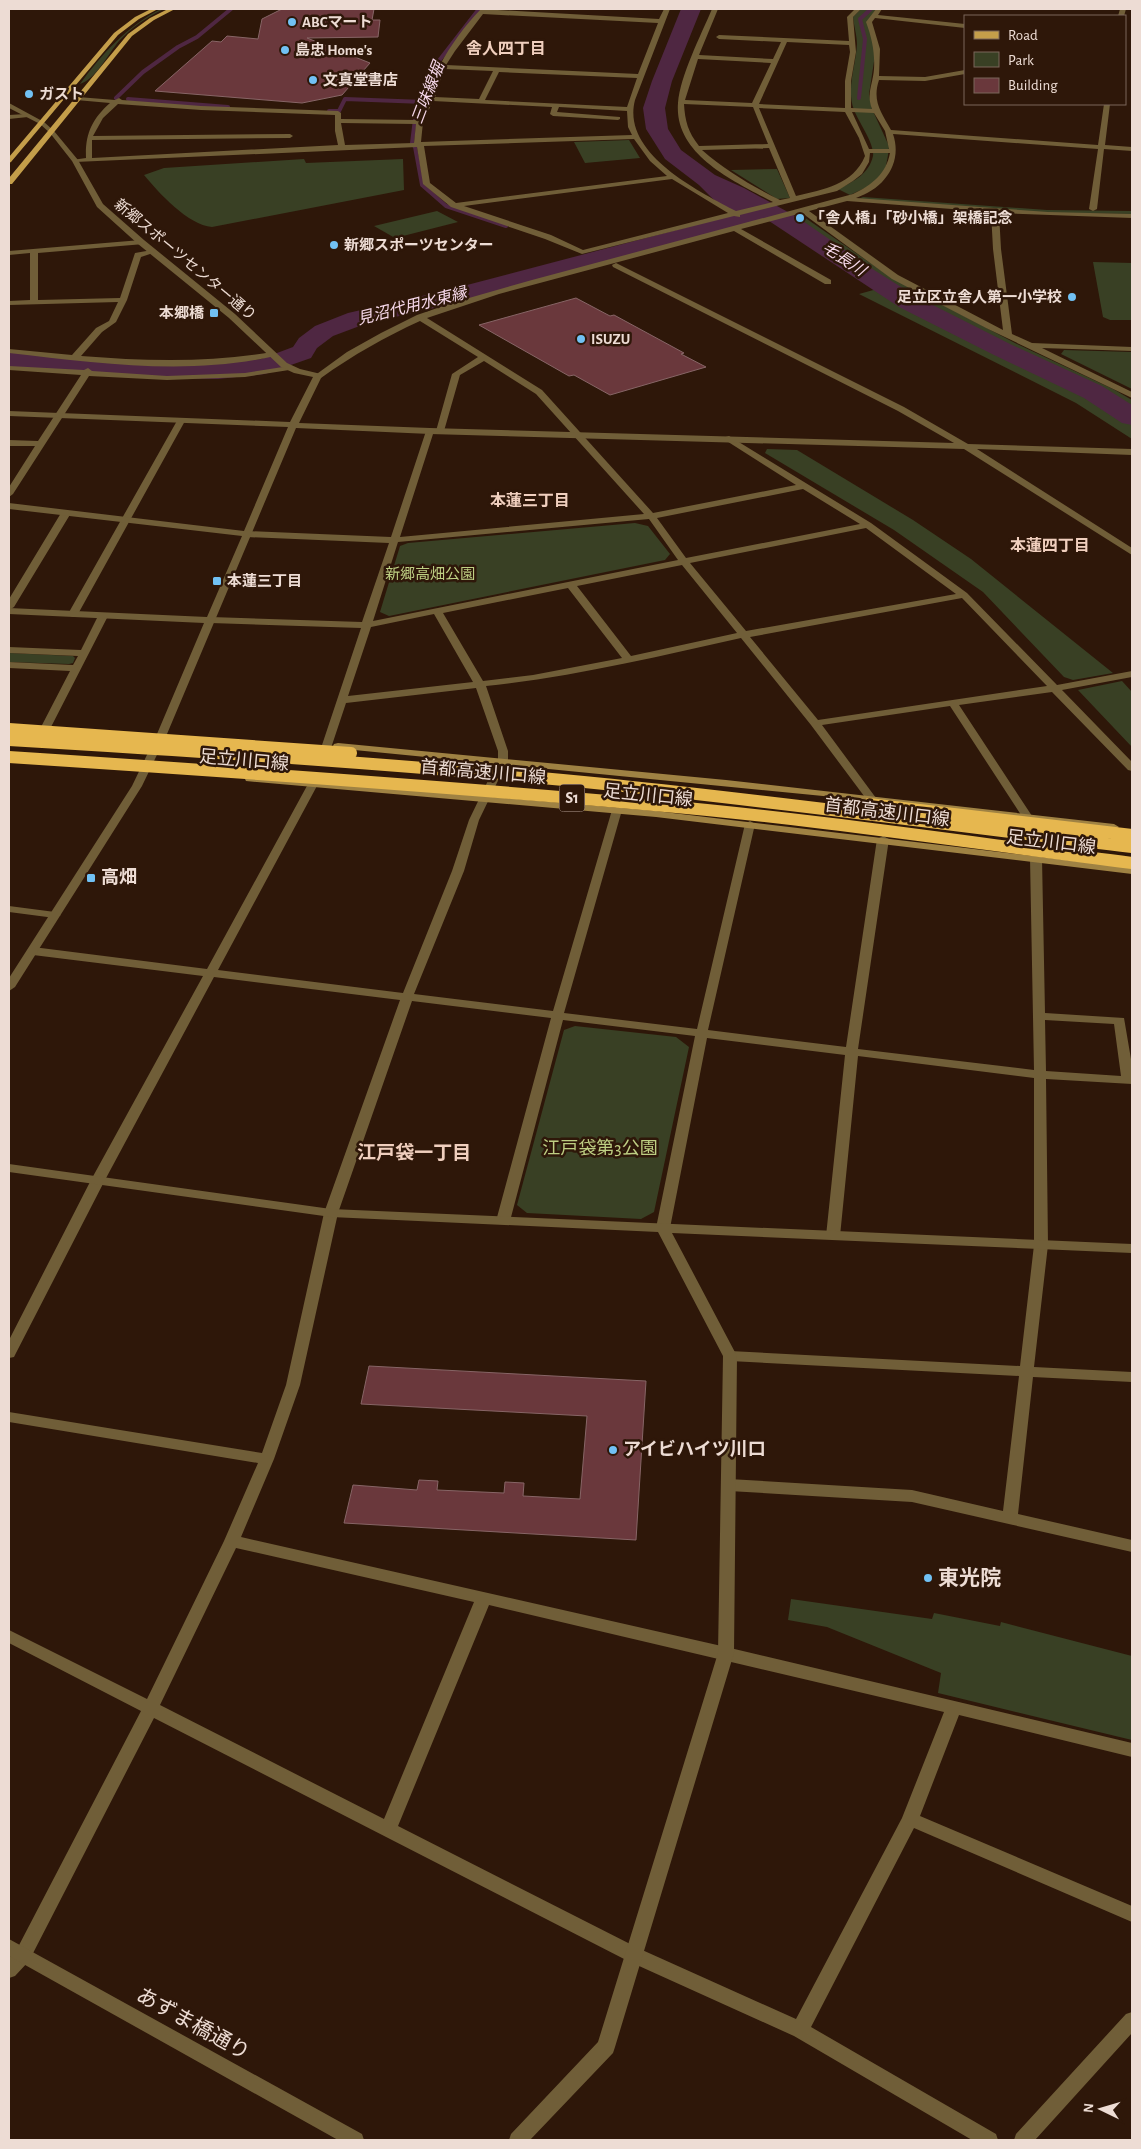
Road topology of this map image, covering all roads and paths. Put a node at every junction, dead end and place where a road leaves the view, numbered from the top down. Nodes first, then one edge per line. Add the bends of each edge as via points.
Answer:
1 (155, 9) edge
2 (172, 9) edge
3 (667, 9) edge
4 (716, 9) edge
5 (858, 9) edge
6 (879, 9) edge
7 (483, 10) edge
8 (872, 16) junction
9 (661, 21) junction
10 (964, 26) edge
11 (719, 37) dead end
12 (785, 40) junction
13 (853, 43) junction
14 (697, 57) junction
15 (774, 62) junction
16 (442, 67) junction
17 (496, 69) junction
18 (964, 72) edge
19 (640, 76) junction
20 (876, 78) junction
21 (78, 99) junction
22 (431, 99) junction
23 (119, 100) junction
24 (481, 102) junction
25 (681, 102) junction
26 (9, 104) edge
27 (756, 105) junction
28 (1107, 105) edge
29 (556, 106) junction
30 (630, 109) junction
31 (848, 110) junction
32 (876, 111) junction
33 (26, 116) junction
34 (9, 117) edge
35 (618, 118) dead end
36 (337, 121) junction
37 (420, 122) junction
38 (42, 123) junction
39 (52, 132) junction
40 (888, 132) junction
41 (290, 136) dead end
42 (247, 137) junction
43 (636, 137) junction
44 (90, 138) junction
45 (415, 145) junction
46 (772, 146) junction
47 (342, 147) junction
48 (1101, 147) junction
49 (696, 148) junction
50 (1132, 149) edge
51 (866, 151) junction
52 (893, 151) junction
53 (248, 152) junction
54 (75, 160) junction
55 (89, 160) junction
56 (9, 161) edge
57 (673, 176) junction
58 (9, 182) edge
59 (862, 194) junction
60 (794, 199) junction
61 (844, 199) junction
62 (780, 202) junction
63 (454, 205) junction
64 (1093, 209) junction
65 (1132, 209) edge
66 (803, 210) junction
67 (995, 210) junction
68 (738, 213) junction
69 (1132, 216) edge
70 (753, 222) junction
71 (736, 228) junction
72 (141, 242) junction
73 (34, 251) junction
74 (152, 252) junction
75 (9, 253) edge
76 (613, 263) junction
77 (828, 282) dead end
78 (123, 300) junction
79 (34, 301) junction
80 (9, 303) edge
81 (420, 317) junction
82 (1008, 335) junction
83 (1030, 345) junction
84 (1132, 349) edge
85 (9, 351) edge
86 (273, 356) junction
87 (75, 357) junction
88 (483, 358) junction
89 (94, 362) junction
90 (286, 366) junction
91 (9, 368) edge
92 (85, 373) junction
93 (318, 376) junction
94 (1132, 395) edge
95 (9, 412) edge
96 (60, 415) junction
97 (181, 421) junction
98 (293, 426) junction
99 (435, 431) junction
100 (579, 434) junction
101 (726, 438) junction
102 (9, 443) edge
103 (40, 444) junction
104 (966, 447) junction
105 (1132, 452) edge
106 (804, 486) junction
107 (9, 494) edge
108 (9, 506) edge
109 (66, 513) junction
110 (651, 516) junction
111 (124, 520) junction
112 (868, 525) junction
113 (247, 534) junction
114 (394, 540) junction
115 (1132, 552) edge
116 (684, 562) junction
117 (571, 585) junction
118 (964, 595) junction
119 (9, 607) edge
120 (437, 611) junction
121 (9, 612) edge
122 (73, 614) junction
123 (103, 616) junction
124 (211, 620) junction
125 (367, 625) junction
126 (742, 635) junction
127 (9, 650) edge
128 (84, 653) junction
129 (629, 660) junction
130 (9, 665) edge
131 (76, 668) junction
132 (1132, 674) edge
133 (480, 685) junction
134 (1056, 688) junction
135 (342, 700) junction
136 (953, 702) junction
137 (815, 723) junction
138 (9, 725) edge
139 (46, 727) junction
140 (9, 729) edge
141 (162, 734) junction
142 (9, 740) edge
143 (327, 745) junction
144 (9, 749) edge
145 (9, 756) edge
146 (503, 760) junction
147 (9, 763) edge
148 (1132, 768) edge
149 (145, 771) junction
150 (313, 784) junction
151 (871, 798) junction
152 (484, 799) junction
153 (655, 805) junction
154 (617, 810) junction
155 (1027, 816) junction
156 (750, 824) junction
157 (1132, 829) edge
158 (1132, 834) edge
159 (883, 839) junction
160 (1132, 847) edge
161 (1036, 858) junction
162 (1132, 863) edge
163 (1132, 871) edge
164 (9, 909) edge
165 (55, 915) junction
166 (33, 951) junction
167 (210, 972) junction
168 (11, 980) edge
169 (407, 998) junction
170 (558, 1014) junction
171 (1039, 1016) junction
172 (702, 1032) junction
173 (852, 1051) junction
174 (1040, 1075) junction
175 (1130, 1080) edge
176 (9, 1168) edge
177 (98, 1180) junction
178 (331, 1213) junction
179 (503, 1221) junction
180 (663, 1228) junction
181 (833, 1236) junction
182 (1041, 1245) junction
183 (1132, 1250) edge
184 (9, 1353) edge
185 (730, 1356) junction
186 (1027, 1372) junction
187 (1132, 1378) edge
188 (9, 1418) edge
189 (267, 1459) junction
190 (729, 1485) junction
191 (1010, 1518) junction
192 (232, 1541) junction
193 (1132, 1546) edge
194 (484, 1598) junction
195 (9, 1636) edge
196 (726, 1653) junction
197 (151, 1707) junction
198 (954, 1707) junction
199 (1132, 1750) edge
200 (910, 1819) junction
201 (388, 1830) junction
202 (1132, 1914) edge
203 (16, 1951) edge
204 (634, 1955) junction
205 (9, 1970) edge
206 (1132, 2020) edge
207 (800, 2030) junction
208 (354, 2140) edge
209 (518, 2140) edge
210 (989, 2140) edge
211 (1023, 2140) edge

1 - 38 main road via 116,34
2 - 21 main road via 130,35
3 - 9 street
4 - 14 street
5 - 13 street via 850,17
6 - 8 street
7 - 9 street
7 - 16 street
8 - 10 street
8 - 20 street via 869,22 878,55
9 - 19 street
11 - 12 street
12 - 13 street
12 - 15 street
13 - 31 street
14 - 15 street
14 - 25 street
15 - 27 street
16 - 17 street
16 - 22 street
17 - 19 street
17 - 24 street
18 - 20 street via 925,79
19 - 30 street
20 - 32 street via 872,94
21 - 23 street
21 - 39 main road
22 - 24 street
22 - 37 street
23 - 36 street via 209,108 338,113
23 - 44 street via 98,120
24 - 29 street
25 - 27 street
25 - 49 street via 683,123
26 - 33 street, 新郷スポーツセンター通り
27 - 31 street
27 - 46 street
28 - 48 street
29 - 30 street
29 - 35 street via 553,114
30 - 43 street
31 - 32 street
31 - 51 street
32 - 40 street
33 - 34 street
33 - 38 street, 新郷スポーツセンター通り
36 - 37 street
36 - 47 street
37 - 45 street
38 - 39 street, 新郷スポーツセンター通り
38 - 56 main road
39 - 54 street, 新郷スポーツセンター通り
39 - 58 main road
40 - 48 street
40 - 52 street
41 - 42 street
42 - 44 street
42 - 53 street
43 - 45 street
43 - 57 street via 649,155
44 - 55 street
45 - 47 street
45 - 63 street via 427,184
46 - 49 street
46 - 60 street
47 - 53 street
48 - 50 street
48 - 64 street
49 - 62 street via 736,179
51 - 52 street
51 - 60 street via 868,156 864,167 852,180
52 - 59 street via 886,176
53 - 55 street
54 - 55 street
54 - 72 street, 新郷スポーツセンター通り via 100,205
57 - 63 street
57 - 68 street
59 - 61 street
59 - 64 street
60 - 62 street
61 - 66 street
61 - 67 street
62 - 68 street
63 - 68 street via 582,252
64 - 65 street
66 - 70 street
66 - 82 street via 895,277
67 - 69 street
67 - 82 street
68 - 70 street
70 - 71 street
71 - 76 street
71 - 77 street
72 - 73 street
72 - 74 street, 新郷スポーツセンター通り
73 - 75 street
73 - 79 street
74 - 78 street via 138,255
74 - 86 street, 新郷スポーツセンター通り via 232,316
76 - 81 street via 501,290
76 - 104 street via 901,409
78 - 79 street
78 - 87 street via 112,322 99,330
79 - 80 street
81 - 88 street
81 - 93 street via 359,349
82 - 83 street
83 - 84 street
83 - 94 street
85 - 87 street
86 - 89 street via 218,364
86 - 90 street, 新郷スポーツセンター通り
87 - 89 street
88 - 99 street via 456,374
88 - 100 street via 539,392
89 - 92 street
90 - 92 street via 245,376 167,378
90 - 93 street, 新郷スポーツセンター通り
91 - 92 street
92 - 96 street
93 - 98 street
95 - 96 street
96 - 97 street
96 - 103 street
97 - 98 street
97 - 111 street
98 - 99 street
98 - 113 street
99 - 100 street
99 - 114 street
100 - 101 street
100 - 110 street
101 - 104 street
101 - 106 street
102 - 103 street
103 - 107 street
104 - 105 street
104 - 115 street
106 - 110 street
106 - 112 street
108 - 109 street
109 - 111 street
109 - 119 street
110 - 114 street
110 - 116 street
111 - 113 street
111 - 122 street
112 - 116 street
112 - 118 street
113 - 114 street
113 - 124 street
114 - 125 street
116 - 117 street
116 - 126 street
117 - 120 street
117 - 129 street
118 - 126 street
118 - 134 street
120 - 125 street
120 - 133 street
121 - 122 street
122 - 123 street
123 - 124 street
123 - 128 street
124 - 125 street
124 - 141 street
125 - 135 street
126 - 129 street
126 - 137 street
127 - 128 street
128 - 131 street
129 - 133 street
130 - 131 street
131 - 139 street
132 - 134 street
133 - 135 street
133 - 146 street via 503,750
134 - 136 street
134 - 148 street
135 - 143 street
136 - 137 street
136 - 155 street
137 - 151 street
138 - 139 main road, 足立川口線
139 - 141 main road, 足立川口線
140 - 158 highway, 首都高速川口線 / S1, bridge via 269,746 660,781
141 - 143 main road, 足立川口線
141 - 149 street
142 - 160 highway, bridge via 551,780 810,806
143 - 146 main road, 足立川口線
144 - 153 highway, bridge via 383,775
145 - 153 highway, 首都高速川口線 / S1, bridge
146 - 151 main road, 足立川口線
146 - 152 street
147 - 149 main road, 足立川口線
149 - 150 main road, 足立川口線
149 - 165 street
150 - 152 main road, 足立川口線
150 - 167 street
151 - 155 main road, 足立川口線
152 - 154 main road, 足立川口線
152 - 169 street
153 - 162 highway, 首都高速川口線 / S1, bridge
154 - 156 main road, 足立川口線
154 - 170 street
155 - 157 main road, 足立川口線
156 - 159 main road, 足立川口線
156 - 172 street
159 - 161 main road, 足立川口線
159 - 173 street
161 - 163 main road, 足立川口線
161 - 171 street
164 - 165 street
165 - 166 street
166 - 167 street
166 - 168 street
167 - 169 street
167 - 177 street
169 - 170 street
169 - 178 street
170 - 172 street
170 - 179 street
171 - 174 street
171 - 175 street via 1120,1021
172 - 173 street
172 - 180 street
173 - 174 street
173 - 181 street
174 - 175 street
174 - 182 street
176 - 177 street
177 - 178 street
177 - 184 street
178 - 179 street
178 - 189 street via 293,1385
179 - 180 street
180 - 181 street
180 - 185 street
181 - 182 street
182 - 183 street
182 - 186 street
185 - 186 street
185 - 190 street
186 - 187 street
186 - 191 street
188 - 189 street
189 - 192 street
190 - 191 street via 912,1496
190 - 196 street
191 - 193 street
192 - 194 street
192 - 197 street
194 - 196 street
194 - 201 street
195 - 197 street
196 - 198 street
196 - 204 street
197 - 201 street
197 - 203 street
198 - 199 street
198 - 200 street
200 - 202 street
200 - 207 street
201 - 204 street
203 - 205 street
203 - 208 street, あずま橋通り
204 - 207 street
204 - 209 street via 606,2047
206 - 211 street
207 - 210 street

